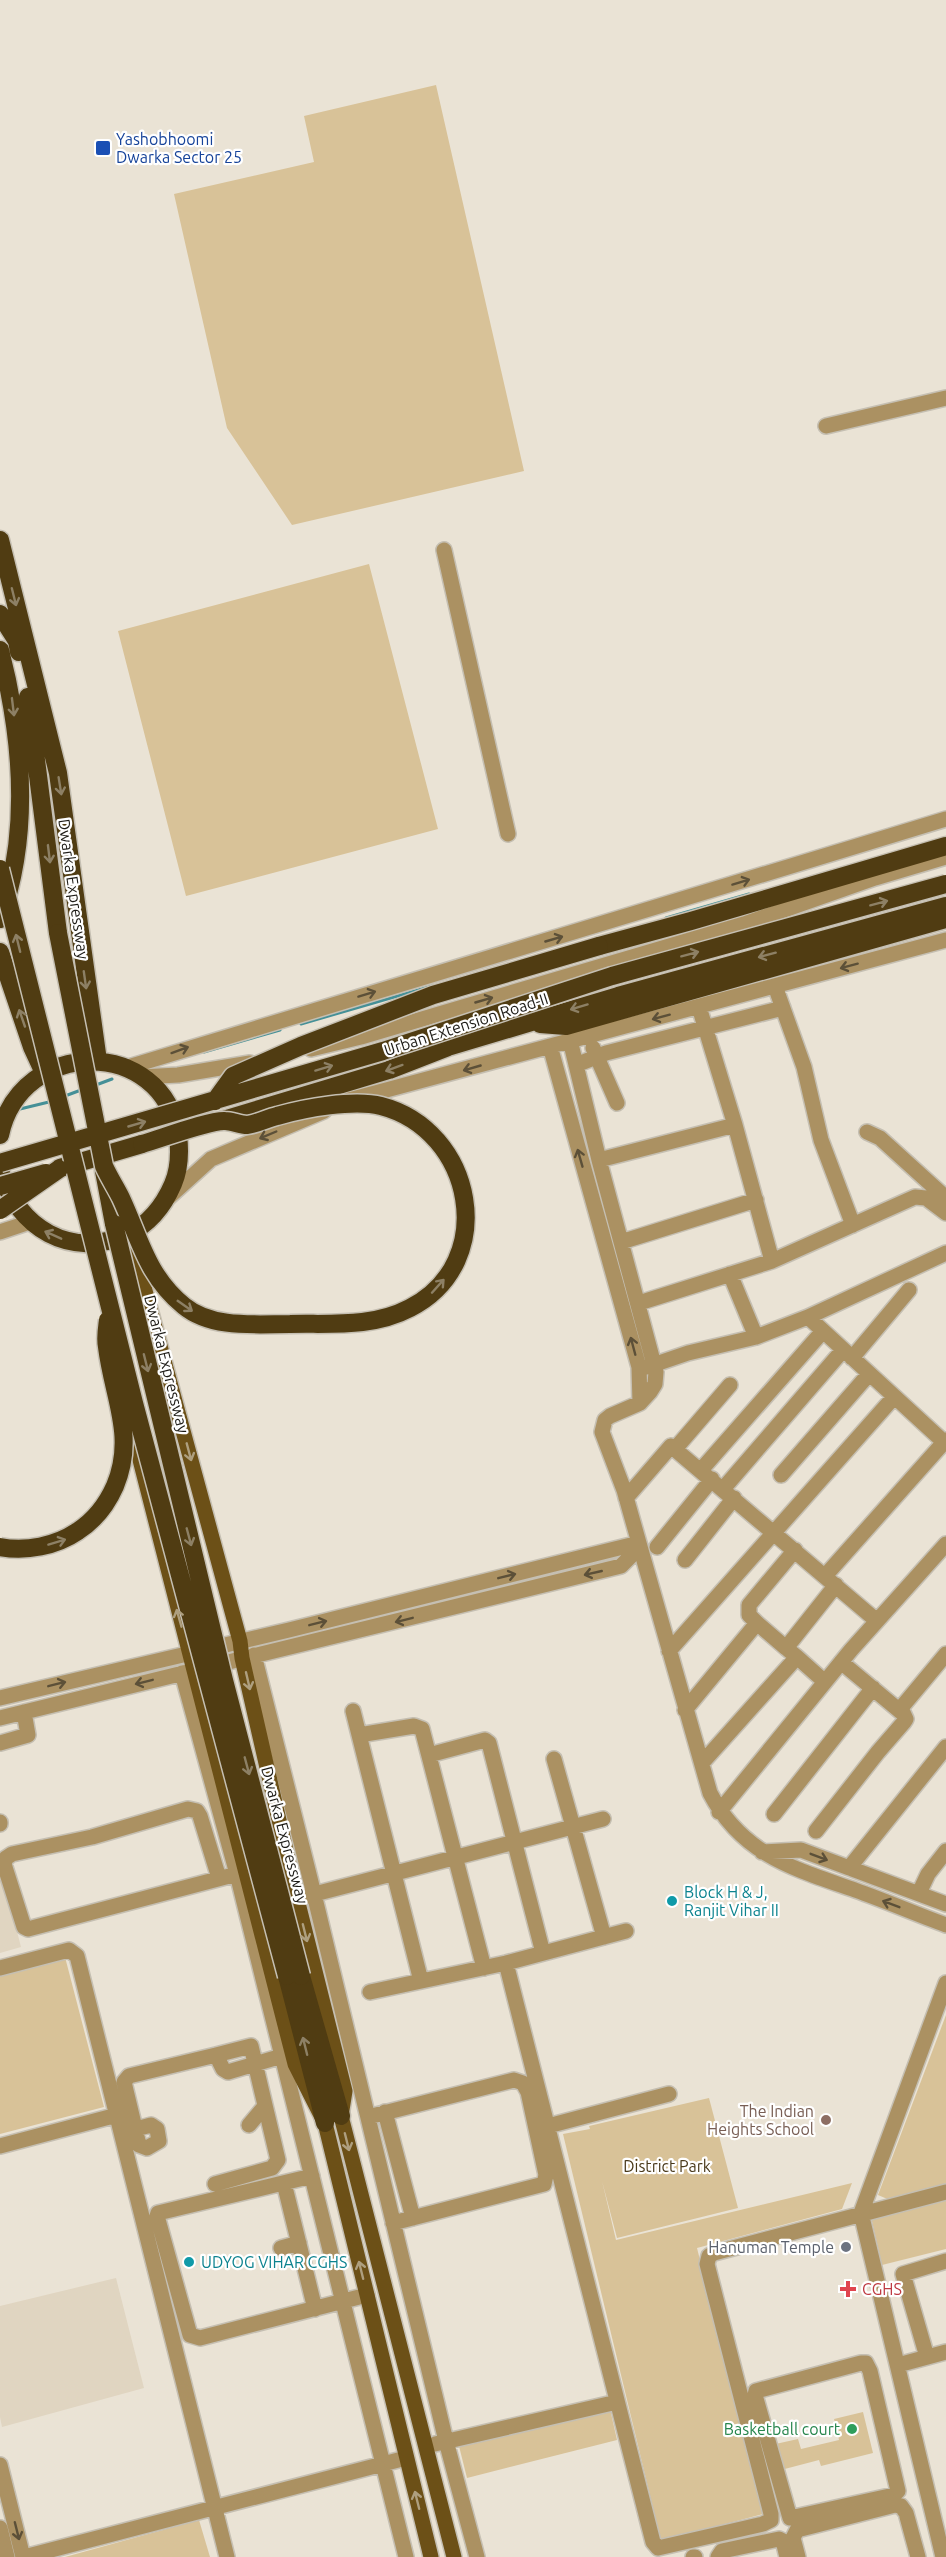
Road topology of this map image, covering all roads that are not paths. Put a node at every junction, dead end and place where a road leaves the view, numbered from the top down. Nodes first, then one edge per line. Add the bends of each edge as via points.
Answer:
1 (946, 398) edge
2 (826, 426) dead end
3 (0, 540) edge
4 (444, 550) dead end
5 (0, 614) edge
6 (0, 650) edge
7 (946, 819) edge
8 (508, 834) dead end
9 (946, 846) edge
10 (946, 857) edge
11 (0, 869) edge
12 (946, 884) edge
13 (946, 906) edge
14 (0, 919) edge
15 (946, 919) edge
16 (946, 943) edge
17 (0, 952) edge
18 (776, 986) junction
19 (699, 1007) junction
20 (783, 1008) junction
21 (529, 1023) junction
22 (705, 1027) junction
23 (587, 1036) junction
24 (570, 1040) junction
25 (550, 1046) junction
26 (596, 1056) junction
27 (98, 1061) junction
28 (576, 1065) junction
29 (125, 1068) junction
30 (44, 1072) junction
31 (141, 1077) junction
32 (215, 1101) junction
33 (617, 1103) dead end
34 (223, 1120) junction
35 (2, 1122) edge
36 (735, 1125) junction
37 (867, 1132) dead end
38 (599, 1160) junction
39 (0, 1163) edge
40 (104, 1166) junction
41 (59, 1169) junction
42 (0, 1171) edge
43 (0, 1186) edge
44 (945, 1194) edge
45 (167, 1198) junction
46 (756, 1200) junction
47 (0, 1212) edge
48 (946, 1213) edge
49 (25, 1216) junction
50 (853, 1225) junction
51 (0, 1232) edge
52 (130, 1233) junction
53 (621, 1242) junction
54 (86, 1243) junction
55 (946, 1253) edge
56 (772, 1261) junction
57 (730, 1274) junction
58 (909, 1290) dead end
59 (109, 1303) junction
60 (639, 1303) junction
61 (808, 1317) junction
62 (823, 1331) junction
63 (756, 1337) junction
64 (847, 1354) junction
65 (655, 1363) junction
66 (639, 1370) junction
67 (868, 1374) junction
68 (730, 1385) dead end
69 (894, 1397) junction
70 (640, 1403) junction
71 (945, 1442) edge
72 (675, 1449) junction
73 (782, 1475) dead end
74 (718, 1484) junction
75 (626, 1498) junction
76 (773, 1533) junction
77 (639, 1543) junction
78 (946, 1544) edge
79 (0, 1547) edge
80 (657, 1547) dead end
81 (795, 1550) junction
82 (685, 1560) dead end
83 (831, 1581) junction
84 (877, 1621) junction
85 (757, 1623) junction
86 (289, 1630) junction
87 (240, 1641) junction
88 (294, 1647) junction
89 (669, 1651) junction
90 (189, 1652) junction
91 (791, 1652) junction
92 (946, 1654) edge
93 (248, 1656) junction
94 (841, 1662) junction
95 (188, 1671) junction
96 (825, 1682) junction
97 (873, 1688) junction
98 (0, 1698) edge
99 (685, 1710) junction
100 (24, 1712) junction
101 (353, 1712) dead end
102 (902, 1712) junction
103 (0, 1718) edge
104 (359, 1735) junction
105 (0, 1743) edge
106 (946, 1747) edge
107 (429, 1755) junction
108 (554, 1759) dead end
109 (702, 1763) junction
110 (719, 1812) junction
111 (774, 1814) dead end
112 (603, 1819) dead end
113 (573, 1827) junction
114 (816, 1830) dead end
115 (513, 1842) junction
116 (946, 1851) edge
117 (762, 1852) junction
118 (455, 1857) junction
119 (849, 1868) junction
120 (393, 1873) junction
121 (237, 1874) junction
122 (219, 1878) junction
123 (919, 1893) junction
124 (314, 1894) junction
125 (297, 1899) junction
126 (946, 1904) edge
127 (946, 1925) edge
128 (626, 1931) dead end
129 (604, 1937) junction
130 (543, 1953) junction
131 (506, 1963) junction
132 (0, 1968) edge
133 (484, 1968) junction
134 (294, 1976) junction
135 (421, 1981) junction
136 (946, 1983) edge
137 (370, 1992) dead end
138 (282, 2055) junction
139 (255, 2064) junction
140 (669, 2094) dead end
141 (265, 2106) junction
142 (386, 2112) junction
143 (117, 2115) junction
144 (368, 2117) junction
145 (333, 2120) junction
146 (249, 2126) dead end
147 (548, 2126) junction
148 (128, 2131) junction
149 (0, 2146) edge
150 (312, 2176) junction
151 (284, 2183) junction
152 (215, 2184) dead end
153 (946, 2192) edge
154 (861, 2213) junction
155 (413, 2218) junction
156 (393, 2223) junction
157 (299, 2242) junction
158 (281, 2248) dead end
159 (946, 2261) edge
160 (367, 2295) junction
161 (343, 2302) junction
162 (315, 2309) junction
163 (946, 2352) edge
164 (927, 2357) junction
165 (898, 2365) junction
166 (617, 2402) junction
167 (446, 2441) junction
168 (426, 2446) junction
169 (406, 2458) junction
170 (384, 2464) junction
171 (0, 2465) edge
172 (925, 2480) junction
173 (897, 2486) junction
174 (215, 2508) junction
175 (0, 2528) edge
176 (7, 2557) edge
177 (24, 2557) edge
178 (227, 2557) edge
179 (406, 2557) edge
180 (431, 2557) edge
181 (454, 2557) edge
182 (477, 2557) edge
183 (718, 2557) edge
184 (787, 2557) edge
185 (798, 2557) edge
186 (918, 2557) edge
187 (943, 2557) edge

1 - 2 street
3 -> 27 highway via 58,773
4 - 8 street
5 -> 40 highway, Dwarka Expressway, bridge via 17,641 29,700 58,933
6 -> 14 highway, bridge via 12,696 19,805 12,872
29 -> 7 street
9 - 32 highway, bridge via 433,995 233,1076
31 -> 10 street via 178,1076 238,1066 361,1037 744,924
59 -> 11 highway, Dwarka Expressway, bridge
32 -> 12 highway, Urban Extension Road-II, bridge via 612,976
13 -> 21 highway, Urban Extension Road-II
15 - 21 highway via 566,1026
16 -> 18 street
30 -> 17 highway
18 - 19 street
18 - 20 street
19 - 22 street
19 -> 23 street
20 - 22 street
20 - 50 street via 804,1067 821,1140
21 -> 34 highway, Urban Extension Road-II
22 - 26 street
22 - 36 street
23 - 24 street
23 - 26 street
24 - 25 street
24 - 28 street
25 -> 45 street via 353,1098 211,1159
66 -> 25 street
26 - 28 street
26 - 33 street
27 - 29 highway
27 - 30 highway via 70,1063
28 - 38 street
29 - 31 highway
30 - 35 highway via 12,1103
31 - 45 highway via 156,1090 177,1127 177,1174
39 -> 32 highway, Urban Extension Road-II, bridge
40 -> 34 highway, bridge via 139,1248 156,1277 186,1309 212,1320 246,1325 369,1322 412,1308 448,1275 465,1230 463,1189 448,1154 422,1126 379,1105 340,1105 247,1125
34 - 41 highway, Urban Extension Road-II, bridge
36 - 38 street
36 - 46 street
37 - 44 street via 880,1138
38 - 53 street
40 -> 134 highway, Dwarka Expressway, bridge via 143,1352
41 - 43 highway, Urban Extension Road-II, bridge
41 - 47 highway, bridge
42 - 49 highway via 6,1191
45 - 52 highway via 151,1218
46 - 53 street
46 - 56 street
47 - 49 highway
48 - 50 street via 921,1196
49 - 51 street
54 -> 49 highway via 47,1233
50 - 56 street
52 - 54 highway
52 -> 87 main road
53 - 60 street
90 -> 54 main road
55 - 61 street
56 - 57 street
57 - 60 street
57 - 63 street
58 - 64 street
79 -> 59 highway, bridge via 16,1550 67,1539 98,1515 111,1494 124,1456 124,1433 106,1345
59 - 134 highway, Dwarka Expressway, bridge
60 - 65 street
61 - 62 street
61 - 63 street
62 - 64 street
62 - 74 street
63 - 65 street
64 - 67 street
64 - 74 street
65 - 66 street
65 - 70 street via 655,1384
66 - 70 street
67 - 69 street
67 - 73 street
68 - 72 street
69 - 71 street
69 - 76 street
70 - 75 street via 610,1416 602,1426
71 - 83 street
72 - 74 street
72 - 75 street via 671,1446
74 - 76 street
74 - 80 street
74 - 82 street
75 - 77 street
76 - 81 street
76 - 89 street
86 -> 77 street
77 -> 88 street via 621,1566
77 - 89 street
78 - 84 street
81 - 83 street
81 - 85 street via 749,1605 749,1615
83 - 84 street
83 - 91 street
84 - 94 street
85 - 91 street
85 - 99 street
86 - 87 street
86 - 88 street
87 - 90 street
87 - 93 main road
88 - 93 street
89 - 99 street
90 - 95 main road
98 -> 90 street
91 - 96 street
91 - 109 street
92 - 102 street via 903,1705
93 - 95 street
93 - 124 street
93 -> 125 main road
94 - 96 street
94 - 97 street
95 -> 100 street
95 - 121 street
95 - 145 main road via 295,2064
96 - 110 street
97 - 102 street
97 - 111 street
99 - 109 street
100 - 103 street
100 - 105 street via 28,1735
101 - 104 street
102 - 114 street via 904,1722
104 - 107 street via 418,1726 424,1732
104 - 120 street
106 - 119 street
107 - 115 street via 485,1740 489,1743
107 - 118 street
108 - 113 street
109 - 110 street
110 - 117 street via 735,1831
112 - 113 street
113 - 115 street
113 - 129 street
115 - 118 street
115 - 130 street
116 - 123 street
117 -> 119 street via 801,1850
127 -> 117 street via 804,1872
118 - 120 street
118 - 133 street
119 - 123 street
120 - 124 street
120 - 135 street
121 - 122 street
121 - 138 street
122 - 122 street via 200,1816 188,1809 92,1837 12,1854 4,1864 24,1927 28,1929
123 - 126 street
124 - 125 street
124 - 144 street
125 -> 145 main road via 345,2091
128 - 129 street
129 - 130 street
130 - 131 street
131 - 133 street
131 - 147 street
132 - 143 street via 69,1950 74,1953
133 - 135 street
134 - 145 highway, Dwarka Expressway
135 - 137 street
136 - 154 street
138 - 139 street
138 - 150 street
139 - 141 street
139 - 148 street via 228,2072 216,2055 125,2078
140 - 147 street
141 - 146 street
141 - 152 street via 278,2160 272,2168
142 - 144 street
142 - 155 street
142 - 155 street via 514,2080 523,2083 528,2092 546,2175 544,2184
143 - 148 street
143 - 149 street
144 - 156 street
160 -> 145 main road
145 -> 168 main road
147 - 166 street
148 - 174 street
150 - 151 street
150 - 161 street
151 - 157 street
151 - 162 street via 165,2209 156,2216 194,2338
153 - 154 street
154 - 165 street
154 - 166 street via 714,2253 706,2259 771,2514 768,2523 662,2548 655,2546
155 - 156 street
156 - 167 street
157 - 158 street
157 - 162 street
159 - 164 street via 903,2274
160 - 161 street
160 - 169 main road
161 - 162 street
161 - 170 street
163 - 164 street
164 - 165 street
165 - 172 street
166 - 167 street
167 - 168 street
167 - 182 street
168 - 181 main road
169 - 170 street
180 -> 169 main road
170 - 174 street
170 - 179 street
171 -> 177 street
172 - 173 street
172 - 187 street
173 - 173 street via 866,2363 756,2391 789,2518 894,2495
174 - 177 street
174 - 178 street
175 - 176 street
183 - 184 street via 722,2551 779,2539
185 - 186 street via 793,2538 797,2530 895,2505 906,2513

